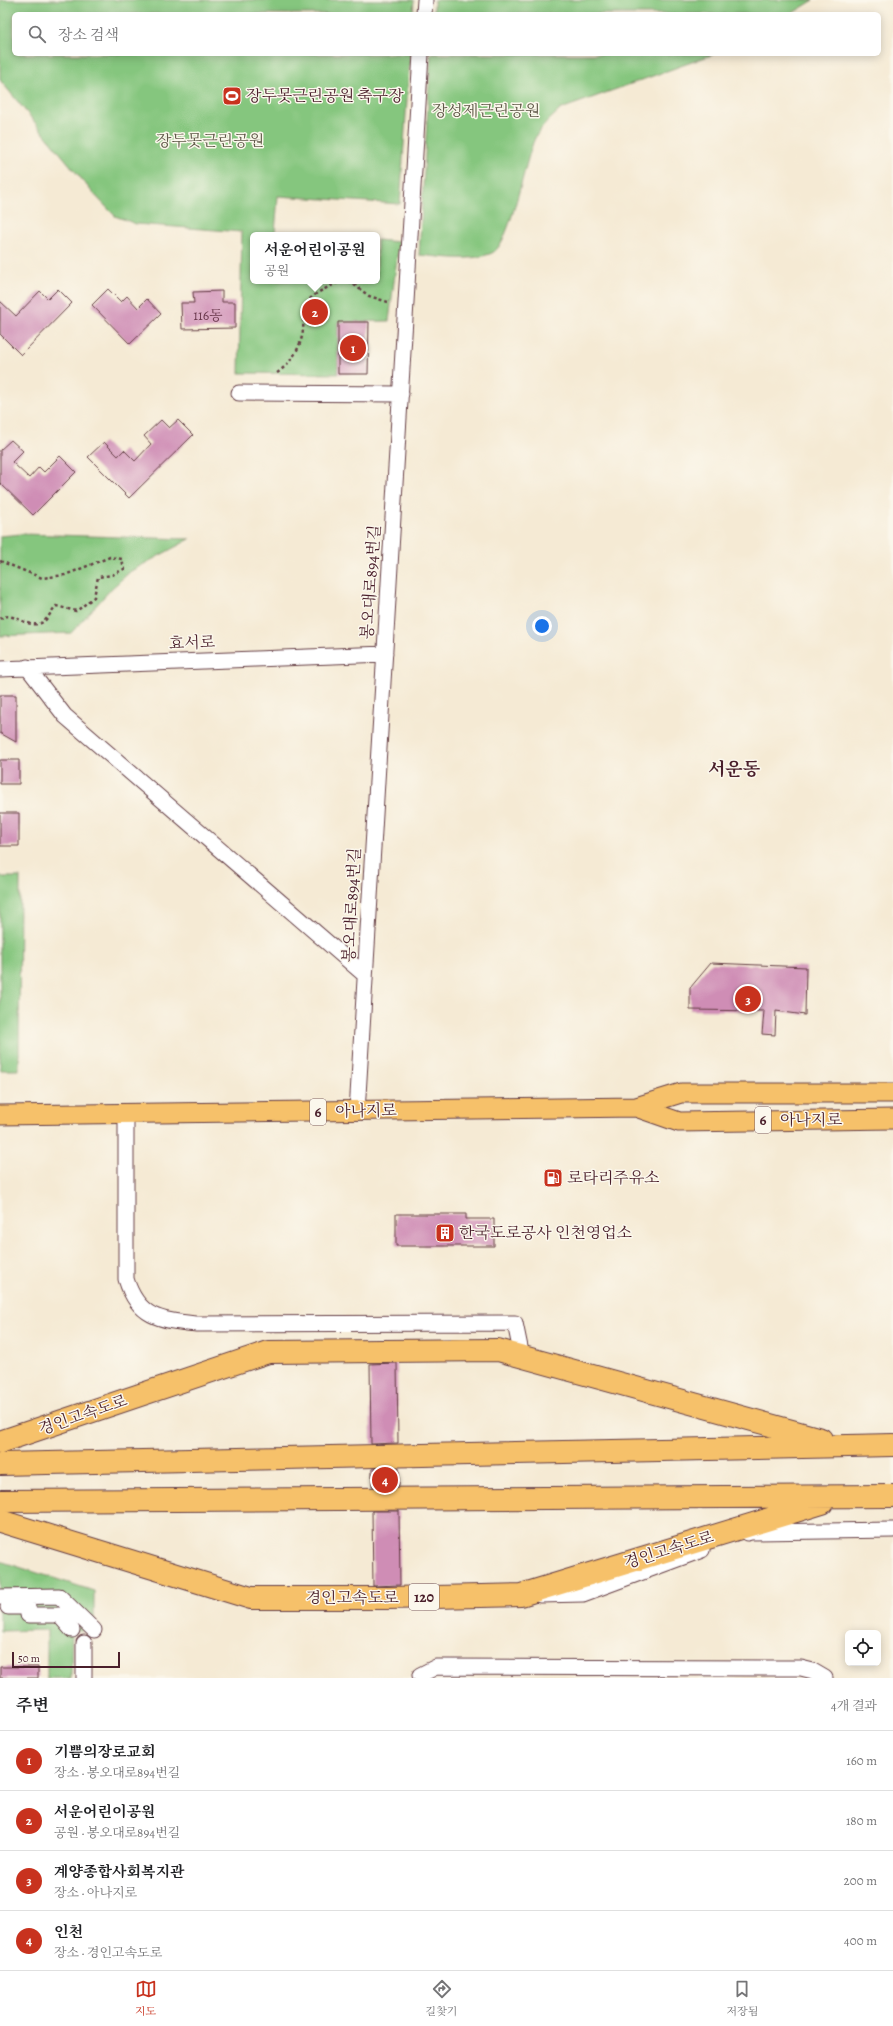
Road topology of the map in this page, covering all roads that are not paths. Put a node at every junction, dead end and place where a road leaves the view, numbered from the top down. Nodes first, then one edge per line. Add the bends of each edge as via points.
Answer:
1 (424, 0) edge
2 (424, 12) edge
3 (421, 56) edge
4 (239, 393) dead end
5 (401, 394) junction
6 (385, 654) junction
7 (28, 667) junction
8 (0, 668) edge
9 (365, 975) junction
10 (893, 1093) edge
11 (636, 1107) junction
12 (357, 1112) junction
13 (126, 1114) junction
14 (0, 1115) edge
15 (893, 1119) edge
16 (522, 1357) junction
17 (0, 1442) edge
18 (844, 1445) junction
19 (893, 1445) edge
20 (0, 1464) edge
21 (845, 1496) junction
22 (893, 1496) edge
23 (0, 1500) edge
24 (0, 1521) edge
25 (893, 1530) edge
26 (0, 1586) edge
27 (521, 1595) junction
28 (0, 1597) edge
29 (24, 1597) junction
30 (0, 1607) edge
31 (72, 1630) dead end
32 (94, 1630) dead end
33 (84, 1643) dead end
34 (691, 1673) edge
35 (420, 1675) dead end
36 (84, 1678) edge
37 (825, 1678) edge

1 - 2 street
3 - 5 street, 봉오대로894번길
4 - 5 street
5 - 6 street, 봉오대로894번길
6 - 7 street, 효서로
6 - 9 street, 봉오대로894번길
7 - 8 street, 효서로
7 - 9 street via 65,716
9 - 12 street, 봉오대로894번길
10 - 11 main road, 아나지로 / 6 via 681,1093
11 - 12 main road, 아나지로 / 6
11 - 15 main road, 아나지로 / 6 via 679,1122
12 - 13 main road, 아나지로 / 6
13 - 14 main road, 아나지로 / 6
13 - 16 street via 126,1280 131,1295 142,1309 176,1322 196,1324 515,1324
16 - 17 highway, 경인고속도로 via 498,1350 268,1352
16 - 18 highway, 경인고속도로
18 - 19 highway, 경인고속도로
18 - 20 highway, 경인고속도로
21 - 22 highway, 경인고속도로 / 120
21 - 23 highway, 경인고속도로 / 120
21 - 27 highway, 경인고속도로 / 120
24 - 27 highway, 경인고속도로 / 120 via 251,1598
25 - 27 street via 751,1532 583,1594
26 - 29 street via 14,1588
28 - 29 street
29 - 32 street via 58,1596
30 - 31 street via 28,1606 28,1615 59,1615
33 - 36 street
34 - 35 street via 436,1667
34 - 37 street via 801,1668

